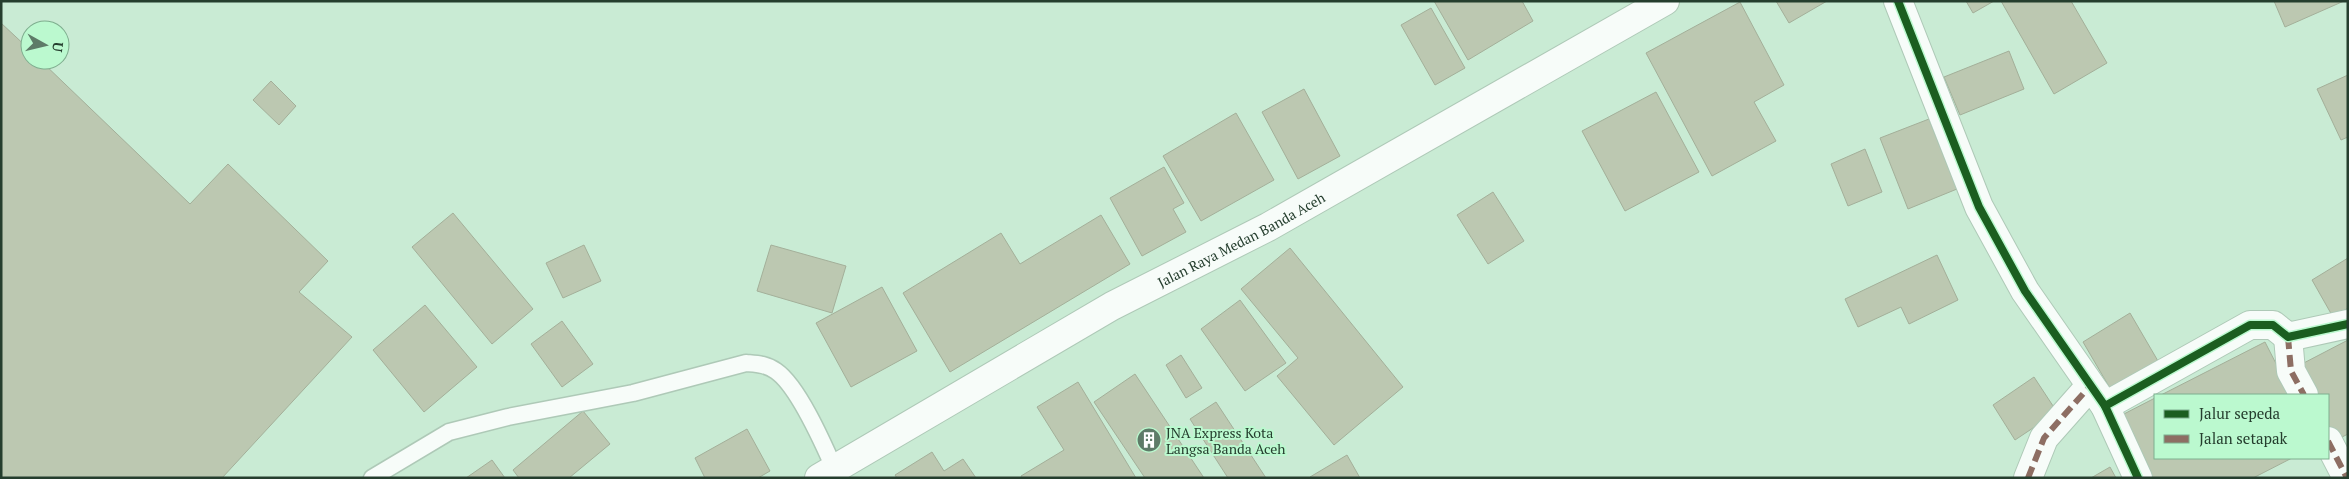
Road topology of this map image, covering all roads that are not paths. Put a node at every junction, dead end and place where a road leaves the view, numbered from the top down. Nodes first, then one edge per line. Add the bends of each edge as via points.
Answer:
1 (1665, 1) edge
2 (1898, 1) edge
3 (2348, 324) edge
4 (2288, 337) junction
5 (2303, 394) edge
6 (2097, 396) junction
7 (2329, 442) edge
8 (832, 474) edge
9 (372, 478) edge
10 (2028, 478) edge
11 (2138, 478) edge
12 (2347, 478) edge

1 - 8 main road, Jalan Raya Medan Banda Aceh via 1268,227 1112,306
2 - 6 main road via 1979,207 2025,290
3 - 4 main road
4 - 5 main road via 2291,371
4 - 6 main road via 2273,325 2250,325
6 - 10 main road via 2044,438
6 - 11 main road
7 - 12 main road
8 - 9 lane via 815,425 782,377 763,364 746,363 633,392 450,432

